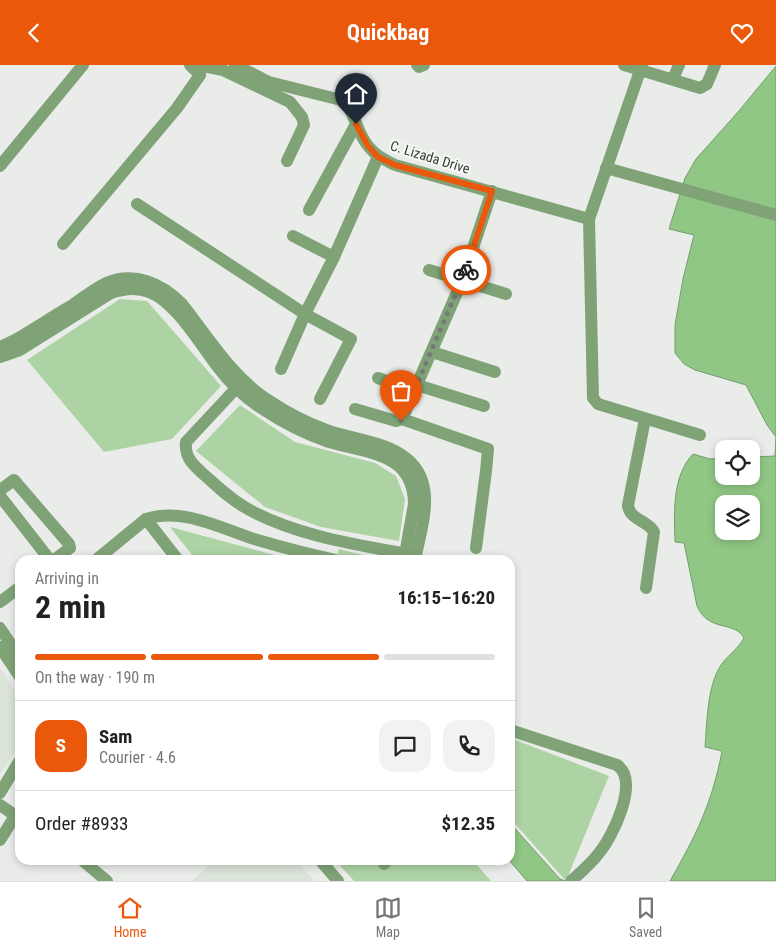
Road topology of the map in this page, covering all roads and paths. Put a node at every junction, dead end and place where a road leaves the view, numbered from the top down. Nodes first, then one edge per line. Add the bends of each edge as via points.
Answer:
1 (83, 65) edge
2 (237, 65) edge
3 (416, 65) edge
4 (424, 65) edge
5 (624, 65) edge
6 (679, 65) edge
7 (715, 65) edge
8 (194, 66) edge
9 (641, 67) edge
10 (673, 79) junction
11 (356, 124) junction
12 (378, 157) junction
13 (287, 161) dead end
14 (0, 165) edge
15 (606, 168) junction
16 (492, 191) junction
17 (137, 204) dead end
18 (309, 210) dead end
19 (776, 215) edge
20 (589, 219) junction
21 (293, 237) dead end
22 (64, 244) dead end
23 (334, 257) junction
24 (429, 270) dead end
25 (462, 281) junction
26 (506, 294) dead end
27 (305, 314) junction
28 (0, 347) edge
29 (432, 352) junction
30 (0, 357) edge
31 (217, 357) junction
32 (281, 369) dead end
33 (496, 372) dead end
34 (378, 378) dead end
35 (240, 384) junction
36 (416, 388) junction
37 (320, 399) dead end
38 (484, 406) dead end
39 (355, 409) dead end
40 (402, 419) junction
41 (646, 419) junction
42 (700, 435) dead end
43 (0, 490) edge
44 (0, 496) edge
45 (146, 519) junction
46 (276, 522) junction
47 (268, 543) junction
48 (476, 548) dead end
49 (46, 555) edge
50 (61, 555) edge
51 (102, 555) edge
52 (174, 555) edge
53 (316, 555) edge
54 (402, 555) edge
55 (410, 555) edge
56 (646, 589) dead end
57 (15, 591) edge
58 (0, 602) edge
59 (0, 628) edge
60 (0, 647) edge
61 (15, 650) edge
62 (15, 670) edge
63 (515, 732) edge
64 (15, 768) edge
65 (0, 793) edge
66 (0, 805) edge
67 (15, 815) edge
68 (15, 821) edge
69 (0, 840) edge
70 (88, 865) edge
71 (324, 865) edge
72 (107, 881) edge
73 (338, 881) edge
74 (571, 881) edge

1 - 14 street
2 - 11 street, C. Lizada Drive via 269,82 340,100 348,106
3 - 4 street
5 - 9 street
6 - 10 street
7 - 10 street via 702,88
8 - 13 street via 222,70 290,102 304,125
8 - 22 street via 200,75 177,108
9 - 10 street
9 - 15 street
11 - 12 street, C. Lizada Drive
11 - 18 street
12 - 16 street, C. Lizada Drive via 395,165
12 - 23 street
15 - 19 street
15 - 20 street
16 - 20 street, C. Lizada Drive
16 - 25 street
17 - 27 street
20 - 41 street via 593,398 598,404
21 - 23 street
23 - 27 street
24 - 25 street
25 - 26 street
25 - 29 street
27 - 32 street
27 - 37 street via 351,339
28 - 31 street via 16,341 107,283 128,279 152,282 173,294
29 - 33 street
29 - 36 street
30 - 31 street via 20,349 101,298 128,289 148,291 166,302
31 - 35 street
34 - 36 street
35 - 46 street via 186,442 186,452 192,464 229,496
35 - 55 street via 260,408 285,423 309,435 388,458 402,469 414,495
36 - 38 street
36 - 40 street
39 - 40 street via 396,421
40 - 48 street via 488,449
41 - 42 street
41 - 56 street via 628,505 632,515 654,532
43 - 50 street via 14,480 69,544 70,548
44 - 49 street
45 - 47 street via 169,515 186,518
45 - 51 street
45 - 52 street
46 - 47 street
46 - 54 street
47 - 53 street
57 - 58 street
59 - 61 street
60 - 62 street
63 - 74 street via 610,762 626,775 625,798 610,835 600,853
64 - 65 street
66 - 67 street
68 - 69 street
70 - 72 street
71 - 73 street

